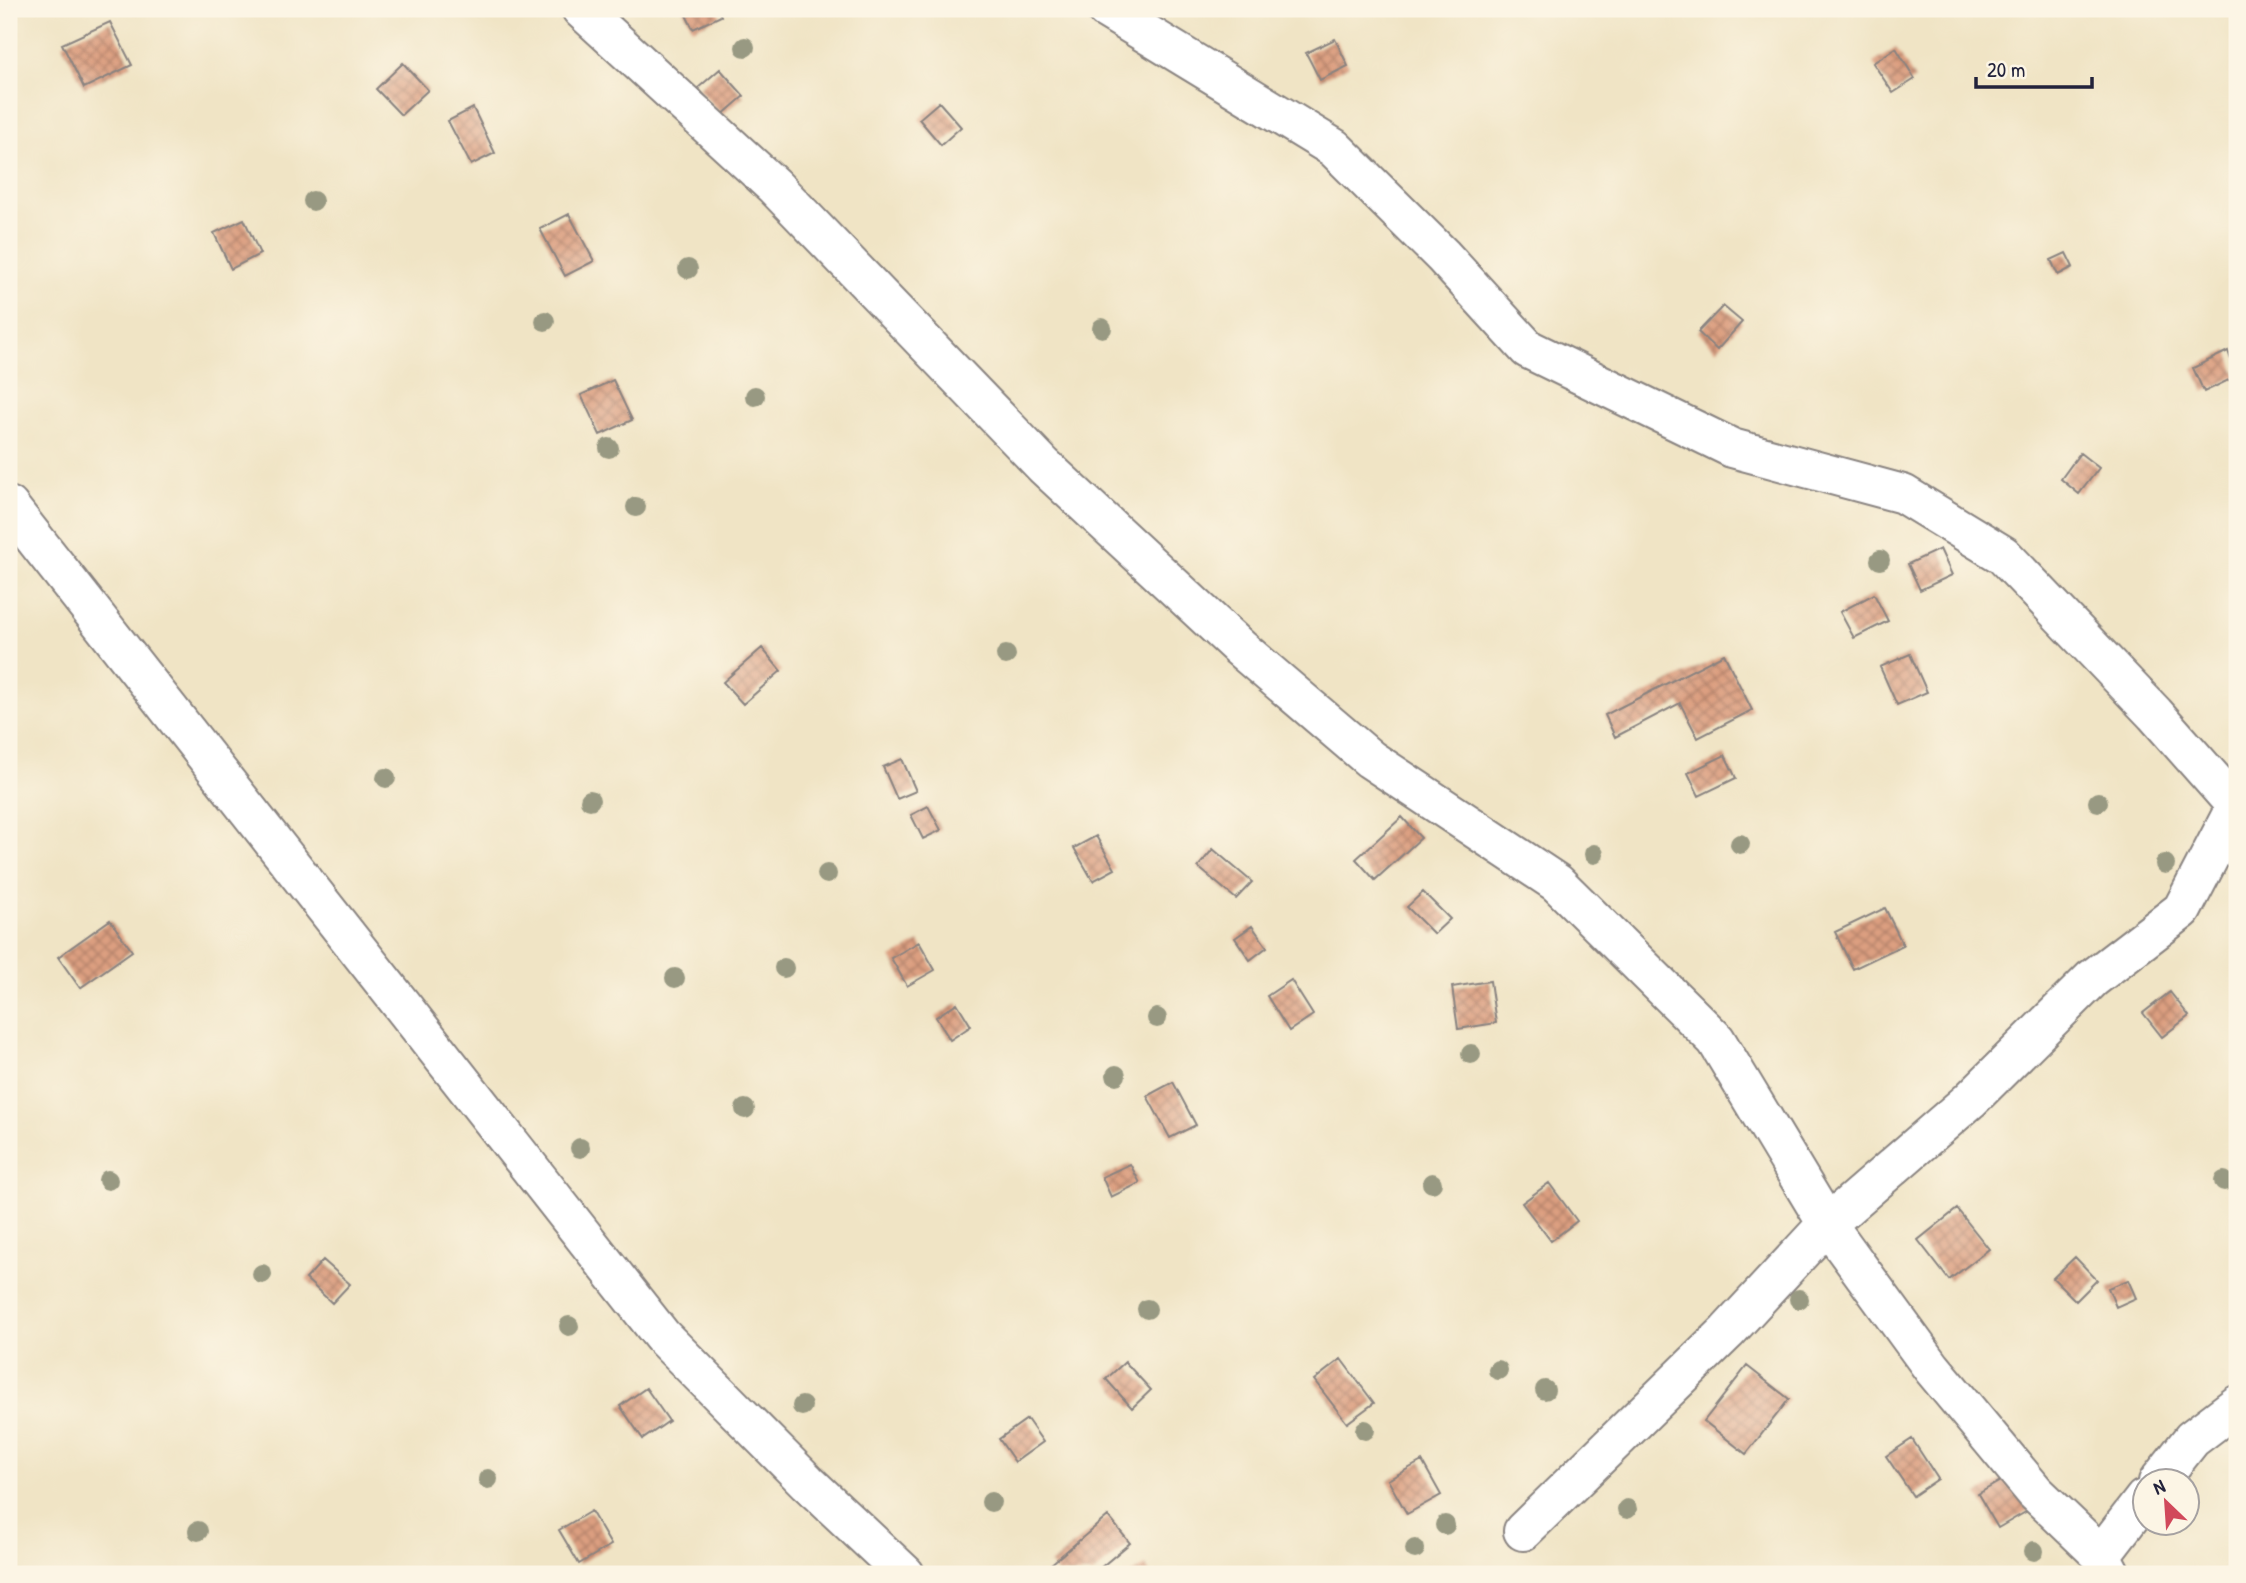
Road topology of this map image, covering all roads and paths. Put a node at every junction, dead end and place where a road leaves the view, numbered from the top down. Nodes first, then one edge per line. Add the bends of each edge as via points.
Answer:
1 (581, 9) edge
2 (1106, 9) edge
3 (9, 506) edge
4 (2237, 808) edge
5 (1827, 1224) junction
6 (2237, 1405) edge
7 (2169, 1468) edge
8 (2130, 1523) edge
9 (1523, 1531) dead end
10 (2106, 1565) edge
11 (905, 1574) edge

1 - 5 street via 774,186 1044,466 1240,648 1370,759 1557,883 1716,1040
2 - 4 street via 1334,148 1528,349 1732,448 1903,494 2003,555
3 - 11 street via 662,1336
4 - 5 street via 2182,909 2092,979 1970,1100
5 - 9 street via 1727,1332
5 - 10 street via 1932,1368 2035,1492
6 - 7 street via 2192,1439
8 - 10 street

